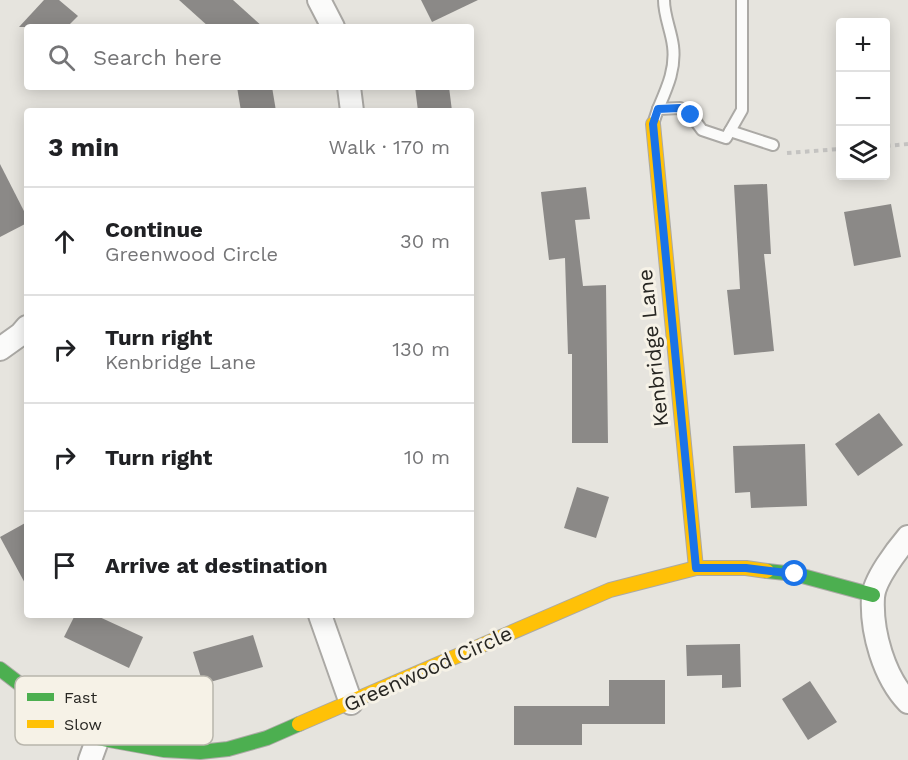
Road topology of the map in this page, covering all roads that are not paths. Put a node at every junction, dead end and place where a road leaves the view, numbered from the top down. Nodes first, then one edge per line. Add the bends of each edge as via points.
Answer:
1 (320, 0) edge
2 (664, 0) edge
3 (742, 0) edge
4 (332, 24) edge
5 (349, 90) edge
6 (352, 108) edge
7 (658, 109) junction
8 (653, 124) joint
9 (730, 132) junction
10 (773, 145) dead end
11 (24, 330) edge
12 (0, 349) edge
13 (908, 537) edge
14 (696, 568) junction
15 (873, 596) junction
16 (321, 618) edge
17 (0, 669) edge
18 (15, 680) edge
19 (908, 702) edge
20 (351, 704) junction
21 (95, 745) edge
22 (136, 745) edge
23 (90, 760) edge

1 - 4 street
2 - 7 lane via 673,64 670,83
3 - 9 lane via 742,110
5 - 6 street
7 - 8 lane
7 - 9 lane via 680,108 702,130 726,138
8 - 14 street, Kenbridge Lane
9 - 10 lane
11 - 12 street
13 - 15 street via 887,564
14 - 15 street, Greenwood Circle via 746,568 795,574
14 - 20 street, Greenwood Circle via 610,590
15 - 19 street via 880,656
16 - 20 street
17 - 18 street, Greenwood Circle
20 - 22 street, Greenwood Circle via 267,738 228,749 200,752
21 - 23 street

